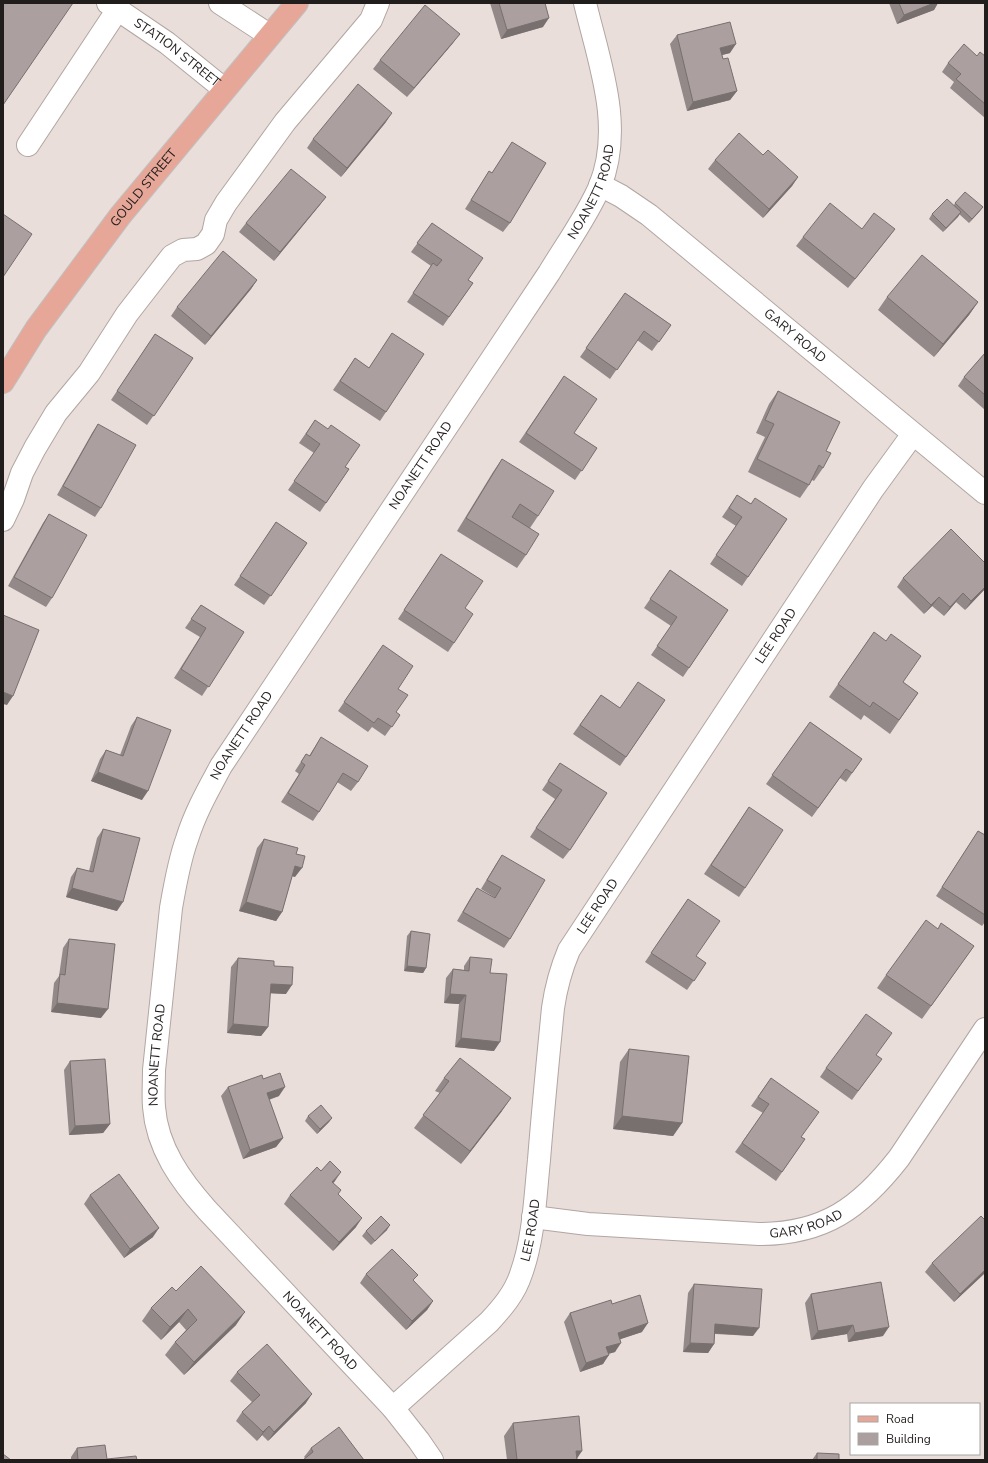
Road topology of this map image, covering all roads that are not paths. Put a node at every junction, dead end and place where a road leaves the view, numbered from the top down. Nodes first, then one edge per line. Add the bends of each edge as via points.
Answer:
1 (220, 3) edge
2 (296, 3) edge
3 (378, 3) edge
4 (585, 3) edge
5 (113, 6) edge
6 (269, 35) junction
7 (224, 89) junction
8 (28, 145) dead end
9 (600, 185) junction
10 (6, 371) edge
11 (914, 434) junction
12 (985, 493) edge
13 (3, 520) edge
14 (985, 1029) edge
15 (534, 1217) junction
16 (393, 1408) junction
17 (432, 1460) edge

1 - 6 street
2 - 6 main road, GOULD STREET
3 - 13 street via 370,20 285,122 226,203 216,220 214,234 206,244 172,256 127,314 89,373 56,413 22,474
4 - 9 street, NOANETT ROAD via 604,82 609,116 608,152
5 - 7 street, STATION STREET via 167,43
5 - 8 street
6 - 7 main road, GOULD STREET
7 - 10 main road, GOULD STREET via 120,216
9 - 11 street, GARY ROAD via 622,196 649,215
9 - 16 street, NOANETT ROAD via 582,220 549,272 221,766 202,802 187,839 175,884 154,1070 154,1108 165,1150 180,1178 193,1195
11 - 12 street, GARY ROAD
11 - 15 street, LEE ROAD via 873,489 569,950 561,968 553,1008
14 - 15 street, GARY ROAD via 899,1158 859,1202 830,1220 794,1232 759,1234 588,1224
15 - 16 street, LEE ROAD via 521,1276 502,1308 474,1337
16 - 17 street, NOANETT ROAD

